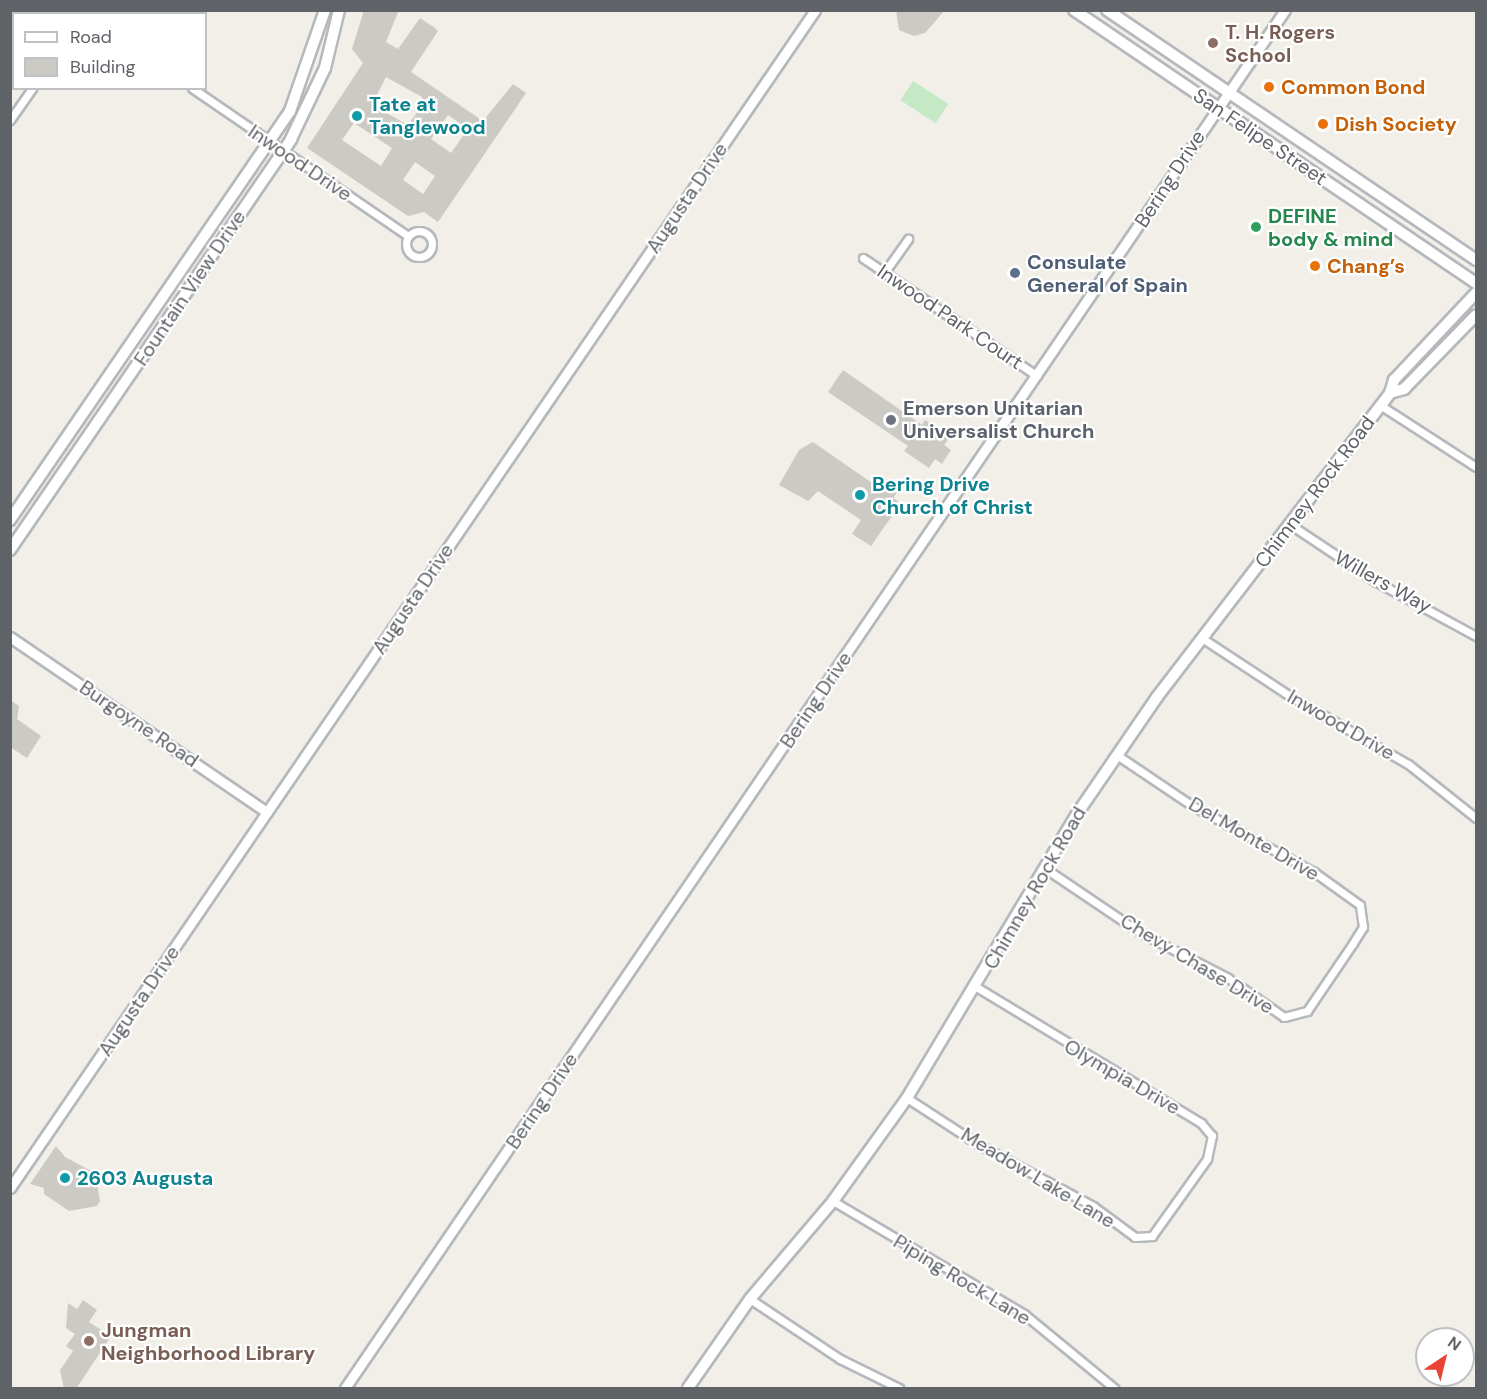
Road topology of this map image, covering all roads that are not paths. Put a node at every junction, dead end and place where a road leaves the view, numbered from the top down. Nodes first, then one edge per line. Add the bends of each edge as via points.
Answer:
1 (76, 10) edge
2 (324, 10) edge
3 (339, 10) edge
4 (815, 10) edge
5 (1074, 10) edge
6 (1107, 10) edge
7 (1285, 10) edge
8 (83, 12) edge
9 (31, 90) edge
10 (195, 90) edge
11 (1228, 93) junction
12 (1218, 108) junction
13 (10, 120) edge
14 (270, 142) junction
15 (283, 151) junction
16 (408, 236) dead end
17 (908, 239) dead end
18 (194, 254) junction
19 (863, 258) dead end
20 (1476, 260) edge
21 (207, 263) junction
22 (884, 273) junction
23 (1476, 283) edge
24 (1476, 292) edge
25 (1476, 315) edge
26 (141, 332) junction
27 (153, 340) junction
28 (1037, 376) junction
29 (1390, 393) junction
30 (1380, 405) junction
31 (87, 410) junction
32 (100, 418) junction
33 (1476, 468) edge
34 (34, 488) junction
35 (46, 496) junction
36 (10, 520) edge
37 (1291, 525) junction
38 (10, 550) edge
39 (1476, 636) edge
40 (10, 637) edge
41 (1202, 638) junction
42 (1117, 755) junction
43 (267, 812) junction
44 (1476, 818) edge
45 (1046, 869) junction
46 (1337, 968) joint
47 (978, 988) junction
48 (907, 1098) junction
49 (10, 1188) edge
50 (1186, 1190) joint
51 (833, 1201) junction
52 (750, 1299) junction
53 (345, 1389) edge
54 (688, 1389) edge
55 (898, 1389) edge
56 (1114, 1389) edge

1 - 8 street
2 - 14 main road, Fountain View Drive via 300,92
3 - 15 main road, Fountain View Drive via 317,88
4 - 43 street, Augusta Drive
5 - 12 main road, San Felipe Street
6 - 11 main road, San Felipe Street
7 - 11 street, Bering Drive
9 - 13 street
10 - 14 street, Inwood Drive
11 - 12 street, Bering Drive
11 - 20 main road, San Felipe Street
12 - 23 main road, San Felipe Street
12 - 28 street, Bering Drive
14 - 15 street, Inwood Drive
14 - 18 main road, Fountain View Drive
15 - 16 street, Inwood Drive
15 - 21 main road, Fountain View Drive
17 - 22 street
18 - 21 main road
18 - 26 main road, Fountain View Drive
19 - 22 street, Inwood Park Court
21 - 27 main road, Fountain View Drive
22 - 28 street, Inwood Park Court
24 - 29 main road, Chimney Rock Road via 1394,380
25 - 29 main road, Chimney Rock Road via 1404,389
26 - 27 main road
26 - 31 main road, Fountain View Drive
27 - 32 main road, Fountain View Drive
28 - 53 street, Bering Drive
29 - 30 main road, Chimney Rock Road
30 - 33 street
30 - 37 main road, Chimney Rock Road
31 - 32 main road
31 - 34 main road, Fountain View Drive
32 - 35 main road, Fountain View Drive
34 - 35 main road
34 - 36 main road, Fountain View Drive
35 - 38 main road, Fountain View Drive
37 - 39 street, Willers Way via 1375,581
37 - 41 main road, Chimney Rock Road
40 - 43 street, Burgoyne Road
41 - 42 main road, Chimney Rock Road
41 - 44 street, Inwood Drive via 1290,696 1408,764
42 - 45 main road, Chimney Rock Road
42 - 46 street, Del Monte Drive via 1191,805 1314,872 1360,905 1363,927
43 - 49 street, Augusta Drive
45 - 46 street, Chevy Chase Drive via 1141,933 1228,978 1284,1017 1307,1011
45 - 47 main road, Chimney Rock Road
47 - 48 main road, Chimney Rock Road
47 - 50 street, Olympia Drive via 1201,1123 1212,1136 1213,1145
48 - 50 street, Meadow Lake Lane via 976,1143 1094,1206 1135,1237 1152,1236
48 - 51 main road, Chimney Rock Road
51 - 52 main road, Chimney Rock Road
51 - 56 street, Piping Rock Lane via 1024,1314
52 - 54 main road, Chimney Rock Road
52 - 55 street via 840,1359

